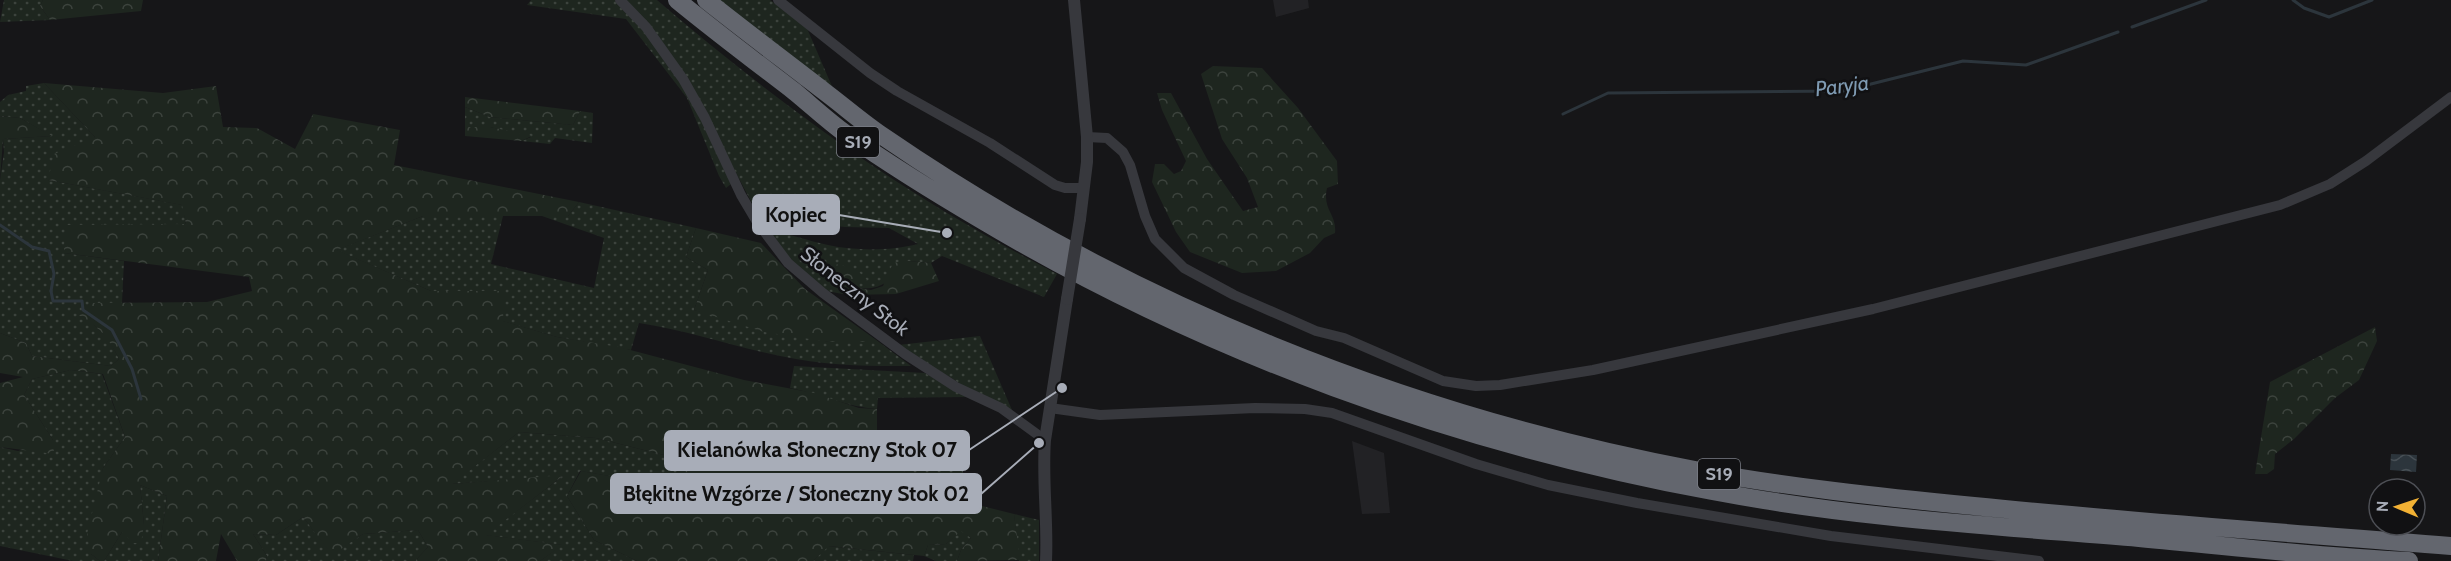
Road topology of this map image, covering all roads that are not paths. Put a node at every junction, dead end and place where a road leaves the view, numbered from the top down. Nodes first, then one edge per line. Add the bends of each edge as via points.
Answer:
1 (620, 0) edge
2 (677, 0) edge
3 (706, 0) edge
4 (778, 0) edge
5 (1074, 0) edge
6 (2451, 97) edge
7 (1087, 137) junction
8 (1084, 188) junction
9 (1050, 408) junction
10 (1045, 440) junction
11 (2451, 546) edge
12 (1046, 561) edge
13 (2039, 561) edge
14 (2409, 561) edge

1 - 10 street, Słoneczny Stok via 646,27 695,98 746,204 788,262 905,354 956,387 1001,408
2 - 14 highway, S19 via 844,132 1007,235 1175,323 1303,376 1450,427 1595,467 1784,503 1994,527
3 - 11 highway, S19 via 853,116 1024,224 1212,319 1345,374 1448,409 1614,453 1782,485 2168,525
4 - 8 street via 897,91 990,143 1054,185
5 - 7 street
6 - 7 street via 2348,172 2280,205 1873,309 1586,371 1476,386 1443,381 1344,338 1316,331 1184,268 1155,239 1123,152 1107,138
7 - 8 street
8 - 9 street, bridge
9 - 10 street
9 - 13 street via 1100,415 1255,408 1332,413 1548,485 1831,536
10 - 12 street

